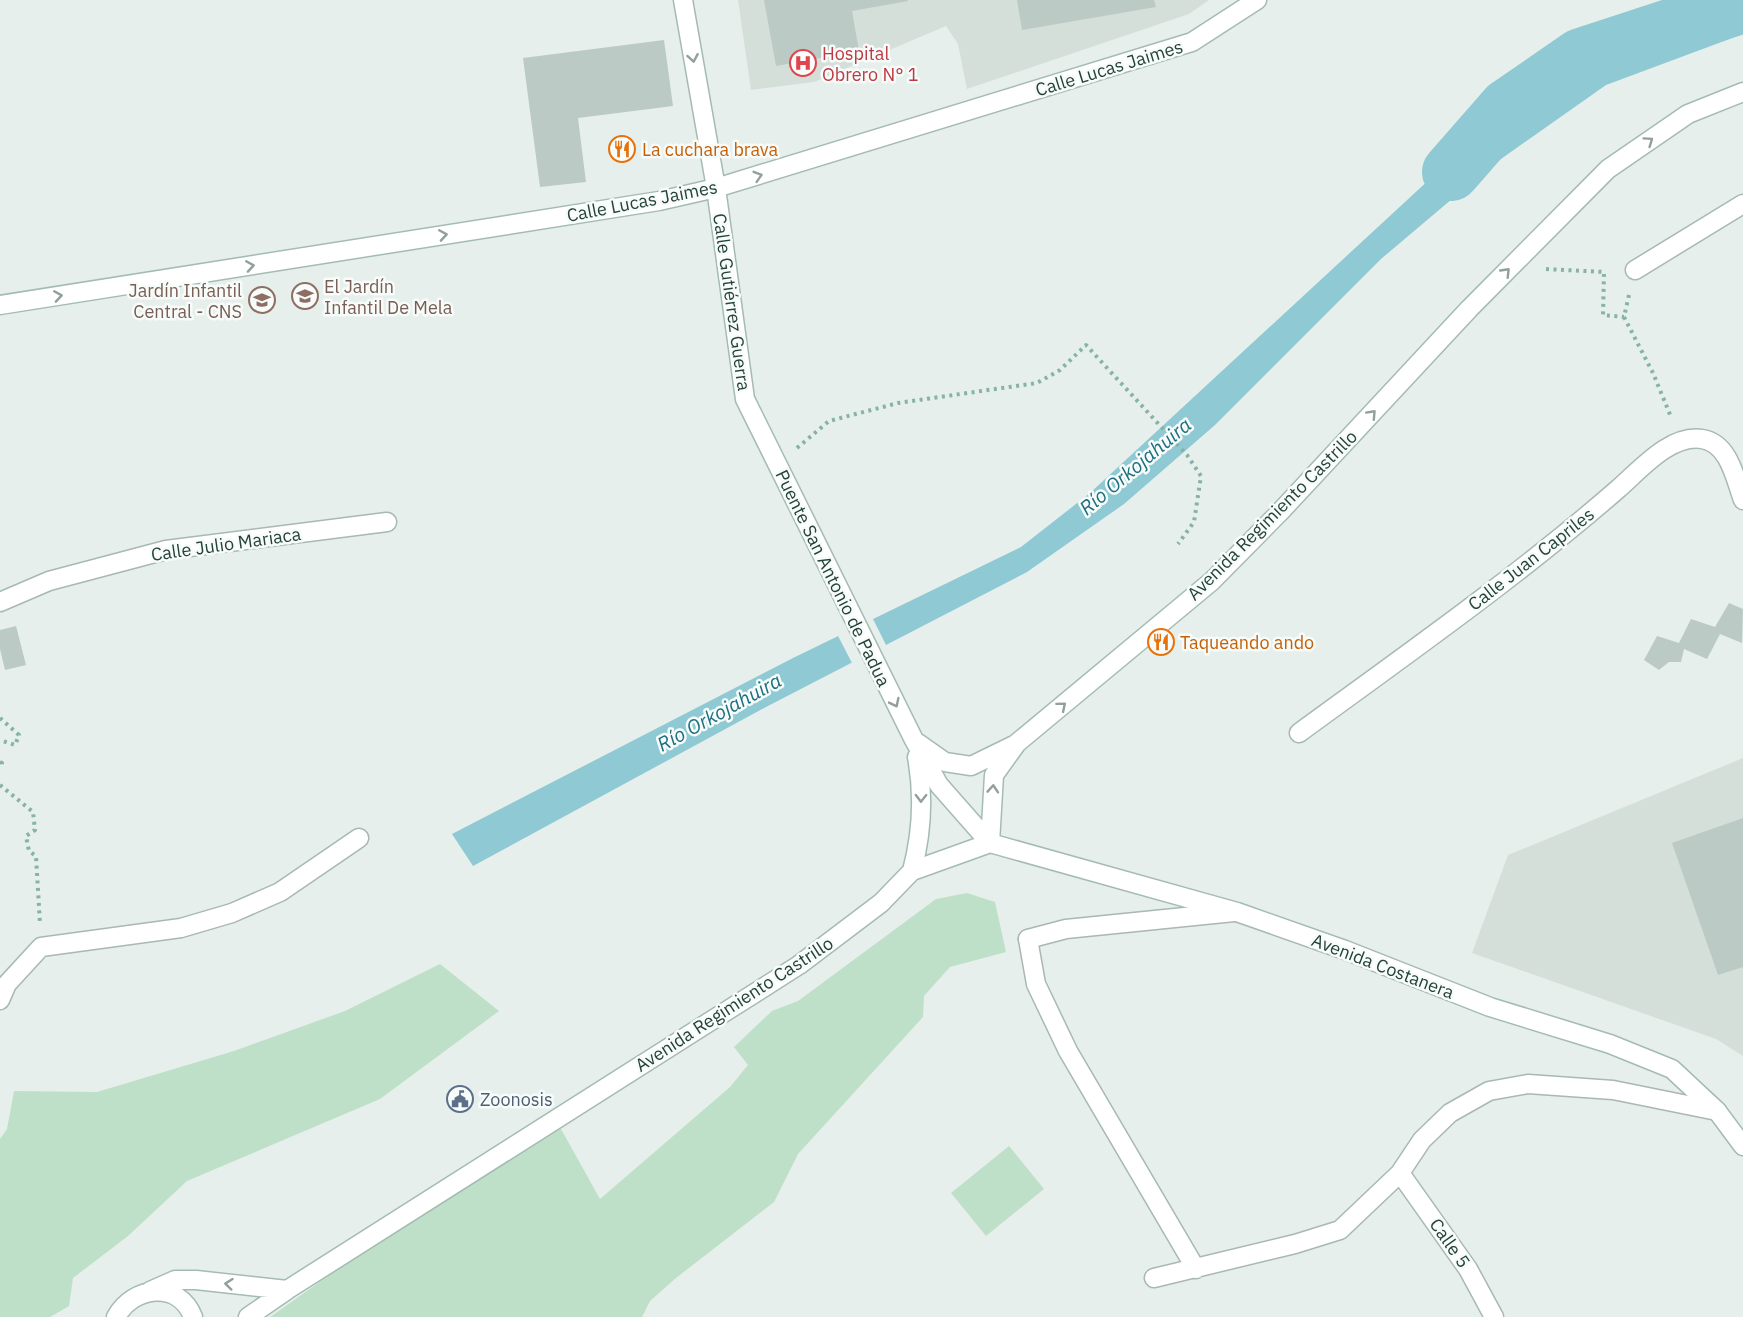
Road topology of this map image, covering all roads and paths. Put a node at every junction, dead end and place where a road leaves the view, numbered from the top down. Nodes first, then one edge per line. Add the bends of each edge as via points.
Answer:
1 (683, 0) edge
2 (1257, 0) edge
3 (1743, 92) edge
4 (716, 188) junction
5 (1743, 204) edge
6 (1511, 266) junction
7 (1635, 270) joint
8 (0, 306) edge
9 (1624, 317) junction
10 (757, 425) joint
11 (1680, 441) junction
12 (786, 446) dead end
13 (1743, 500) edge
14 (387, 522) dead end
15 (1178, 544) dead end
16 (0, 602) edge
17 (0, 718) edge
18 (1299, 733) dead end
19 (911, 735) junction
20 (0, 740) edge
21 (1017, 743) junction
22 (0, 785) edge
23 (359, 838) dead end
24 (990, 843) junction
25 (912, 871) junction
26 (1237, 912) junction
27 (41, 947) junction
28 (2, 990) edge
29 (1717, 1111) junction
30 (1743, 1146) edge
31 (1400, 1173) junction
32 (1196, 1269) junction
33 (1154, 1278) dead end
34 (287, 1290) junction
35 (150, 1291) junction
36 (116, 1317) edge
37 (193, 1317) edge
38 (249, 1317) edge
39 (1494, 1317) edge

1 -> 4 main road, Calle Gutiérrez Guerra
4 -> 2 main road, Calle Lucas Jaimes via 1192,42
6 -> 3 main road, Avenida Regimiento Castrillo via 1608,169 1688,114
8 -> 4 main road, Calle Lucas Jaimes via 659,201
4 - 10 main road, Calle Gutiérrez Guerra via 745,399
5 - 7 main road
6 - 9 path via 1604,272 1603,315
21 -> 6 main road, Avenida Regimiento Castrillo via 1212,581
7 - 9 path
9 - 11 path via 1653,373
10 -> 19 main road, Puente San Antonio de Padua
11 - 13 main road via 1701,439 1717,444 1726,455
11 - 18 main road, Calle Juan Capriles via 1661,452 1592,512 1433,635
12 - 15 path via 797,448 829,421 898,403 1037,383 1060,370 1086,345 1187,455 1201,476 1194,522
14 - 16 main road, Calle Julio Mariaca via 166,550 49,581
17 - 20 path via 19,735 15,745
19 - 21 main road via 945,762 971,766
19 - 24 main road via 939,785
19 -> 25 main road via 922,781 920,831
24 -> 21 main road, Avenida Regimiento Castrillo via 994,775
22 - 27 path via 33,812 35,830 26,837 29,851 36,856
23 - 27 main road via 280,892 232,913 181,928
24 - 25 main road, Avenida Regimiento Castrillo
24 - 26 main road, Avenida Costanera
25 - 34 main road, Avenida Regimiento Castrillo via 880,903 799,965
26 - 29 main road, Avenida Costanera via 1490,1007 1610,1044 1671,1069
26 - 32 main road via 1066,929 1028,939 1036,984 1068,1051
27 - 28 main road
29 - 30 main road, Avenida Costanera
29 - 31 main road via 1613,1090 1528,1084 1490,1091 1450,1113 1422,1140
31 - 32 main road via 1340,1230
31 - 39 main road, Calle 5 via 1468,1269
32 - 33 main road
34 -> 35 main road via 186,1280
34 - 38 main road, Avenida Regimiento Castrillo
35 - 36 main road via 135,1296
35 - 37 main road via 167,1292 182,1300

